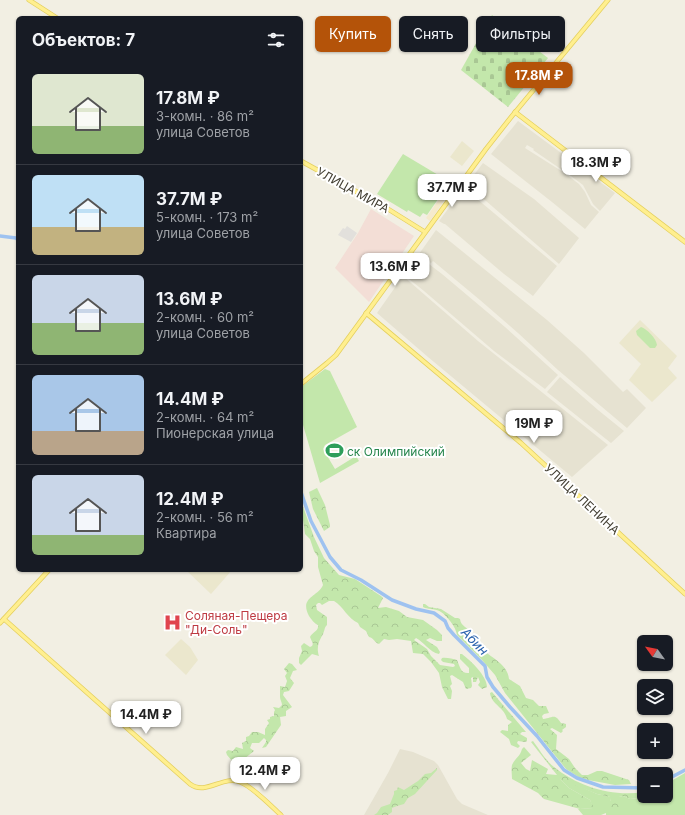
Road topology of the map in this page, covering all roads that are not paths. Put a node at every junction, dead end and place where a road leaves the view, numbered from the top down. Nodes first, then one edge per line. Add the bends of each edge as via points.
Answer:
1 (29, 0) edge
2 (608, 0) edge
3 (54, 16) edge
4 (515, 112) junction
5 (303, 162) edge
6 (425, 232) junction
7 (685, 242) edge
8 (366, 313) junction
9 (303, 382) edge
10 (47, 572) edge
11 (685, 594) edge
12 (4, 619) junction
13 (0, 623) edge
14 (281, 815) edge

1 - 3 main road
2 - 4 main road
4 - 6 main road
4 - 7 main road
5 - 6 main road, УЛИЦА МИРА
6 - 8 main road
8 - 9 main road via 330,361
8 - 11 main road, УЛИЦА ЛЕНИНА via 521,443
10 - 12 main road
12 - 13 main road
12 - 14 main road via 193,787 201,788 228,781 240,782

